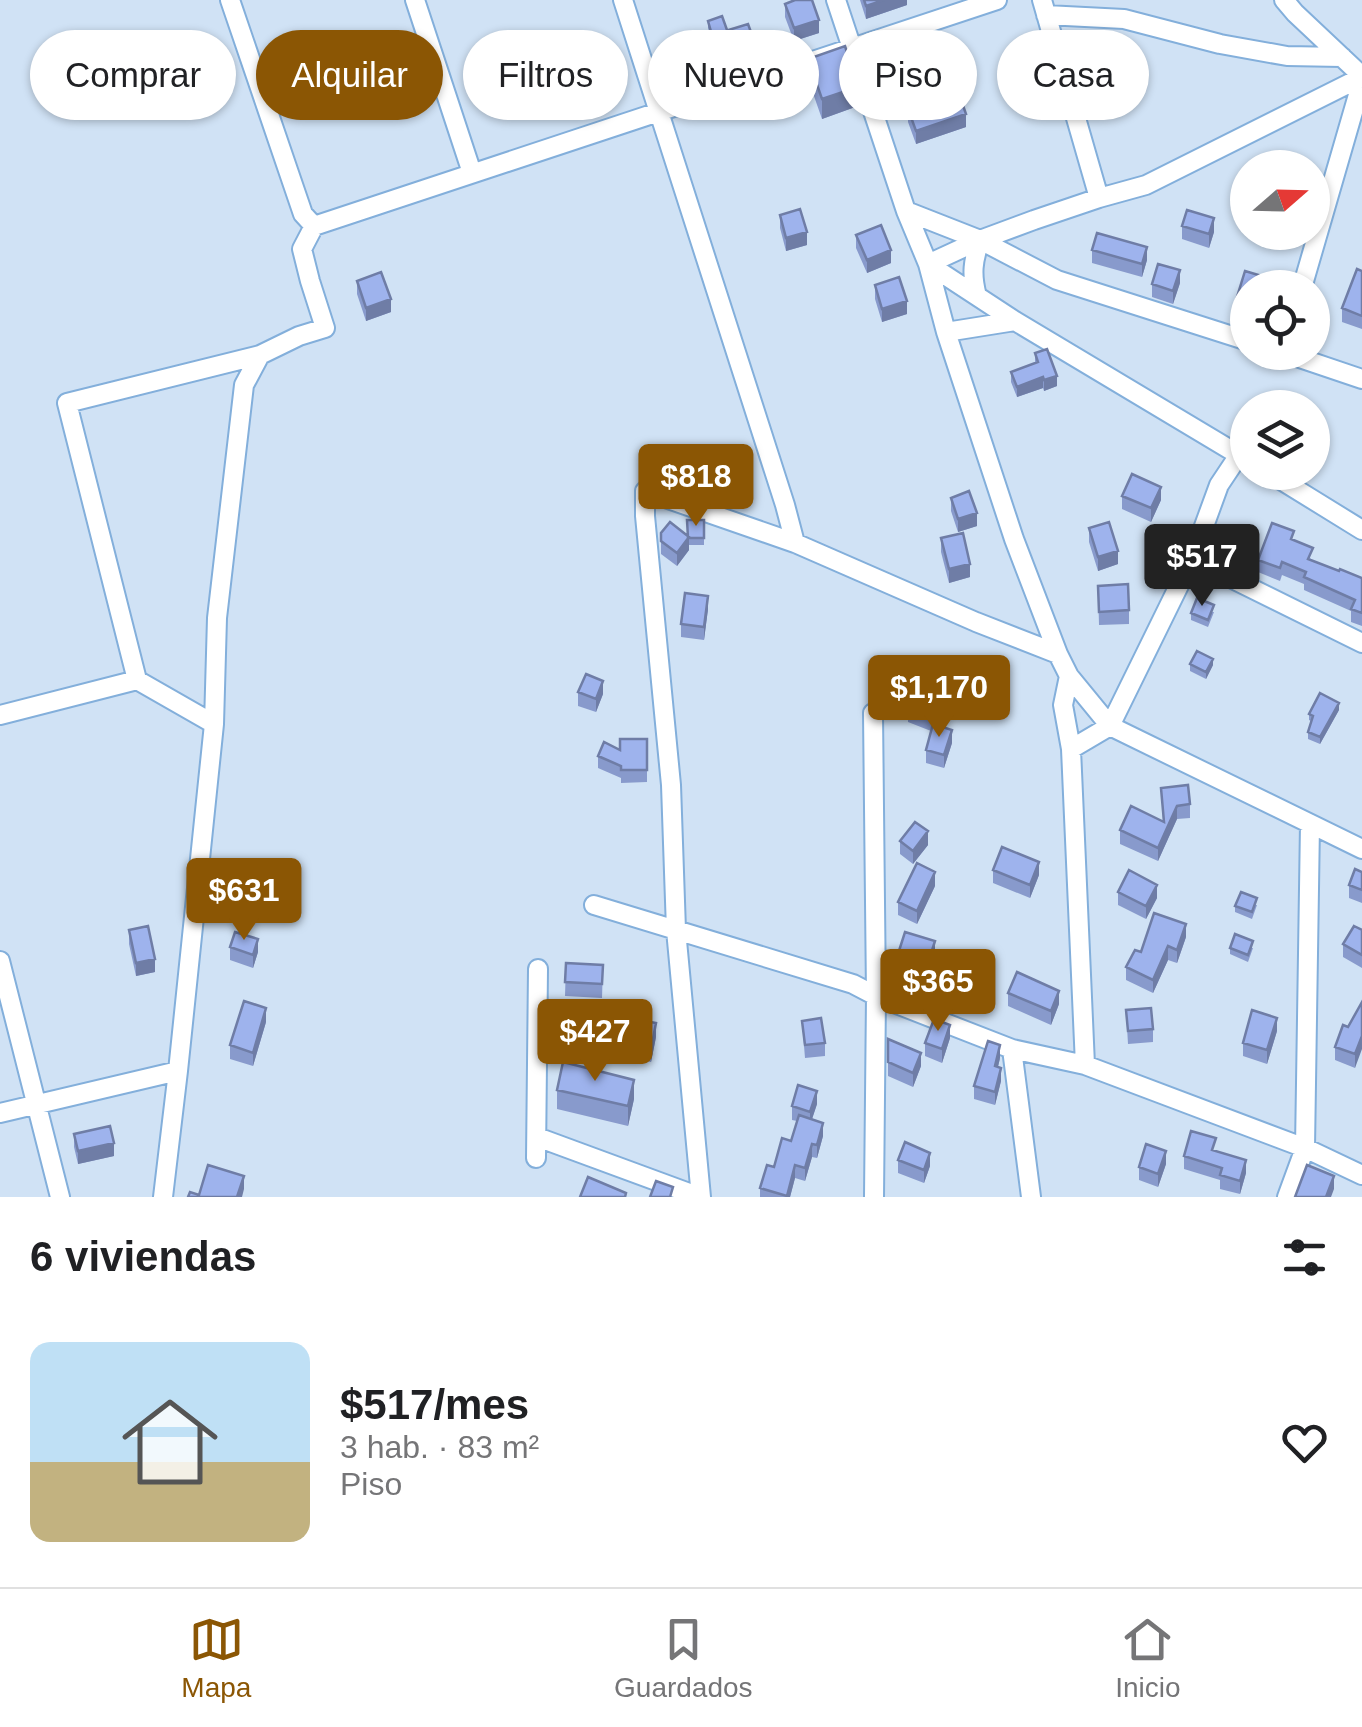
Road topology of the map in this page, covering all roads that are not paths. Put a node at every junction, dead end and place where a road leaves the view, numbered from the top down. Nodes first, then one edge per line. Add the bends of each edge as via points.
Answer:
1 (230, 0) edge
2 (414, 0) edge
3 (623, 0) edge
4 (836, 0) edge
5 (996, 0) edge
6 (1284, 0) edge
7 (1044, 7) edge
8 (846, 30) edge
9 (906, 30) edge
10 (1342, 57) junction
11 (648, 75) edge
12 (1362, 78) edge
13 (648, 115) edge
14 (663, 120) edge
15 (876, 120) edge
16 (472, 173) junction
17 (1098, 198) junction
18 (906, 211) junction
19 (314, 226) junction
20 (980, 240) junction
21 (928, 264) junction
22 (1307, 270) edge
23 (976, 296) junction
24 (1015, 321) junction
25 (946, 332) junction
26 (1230, 335) edge
27 (260, 354) junction
28 (1330, 368) edge
29 (1362, 379) edge
30 (1230, 449) edge
31 (1230, 473) edge
32 (1297, 490) edge
33 (1362, 530) edge
34 (794, 543) junction
35 (1192, 559) junction
36 (1362, 644) edge
37 (1058, 654) junction
38 (1069, 676) junction
39 (137, 680) junction
40 (873, 713) dead end
41 (0, 715) edge
42 (214, 724) junction
43 (1110, 726) junction
44 (1070, 749) junction
45 (1310, 824) junction
46 (1362, 847) edge
47 (594, 905) dead end
48 (676, 930) junction
49 (0, 961) edge
50 (538, 969) dead end
51 (876, 996) junction
52 (1012, 1049) junction
53 (1085, 1065) junction
54 (178, 1071) junction
55 (36, 1104) junction
56 (0, 1113) edge
57 (538, 1137) junction
58 (1305, 1148) junction
59 (536, 1158) dead end
60 (1362, 1175) edge
61 (60, 1197) edge
62 (163, 1197) edge
63 (700, 1197) edge
64 (874, 1197) edge
65 (1032, 1197) edge
66 (1287, 1197) edge

1 - 19 street via 303,214
2 - 16 street
3 - 11 street
4 - 8 street
5 - 9 street
6 - 10 street
7 - 10 street via 1124,18 1287,56
7 - 17 street
10 - 12 street
12 - 17 street via 1146,185
12 - 22 street
13 - 16 street
14 - 34 street
15 - 18 street
16 - 19 street
17 - 20 street
18 - 20 street
18 - 21 street
19 - 27 street via 302,249 324,328
20 - 21 street
20 - 23 street via 973,260
20 - 26 street via 1057,280
21 - 23 street
21 - 25 street
23 - 24 street
24 - 25 street
24 - 30 street
25 - 37 street
27 - 39 street via 68,402
27 - 42 street via 244,386 217,618
28 - 29 street
31 - 35 street
32 - 33 street
34 - 37 street
34 - 48 street via 646,491
35 - 36 street
35 - 43 street
37 - 38 street
38 - 43 street
38 - 44 street via 1064,705
39 - 41 street
39 - 42 street
40 - 51 street
42 - 54 street
43 - 44 street
43 - 45 street
44 - 53 street
45 - 46 street
45 - 58 street
47 - 48 street
48 - 51 street
48 - 63 street
49 - 55 street
50 - 57 street
51 - 52 street
51 - 64 street
52 - 53 street
52 - 65 street
53 - 58 street
54 - 55 street
54 - 62 street
55 - 56 street
55 - 61 street
57 - 59 street
57 - 63 street
58 - 60 street
58 - 66 street

